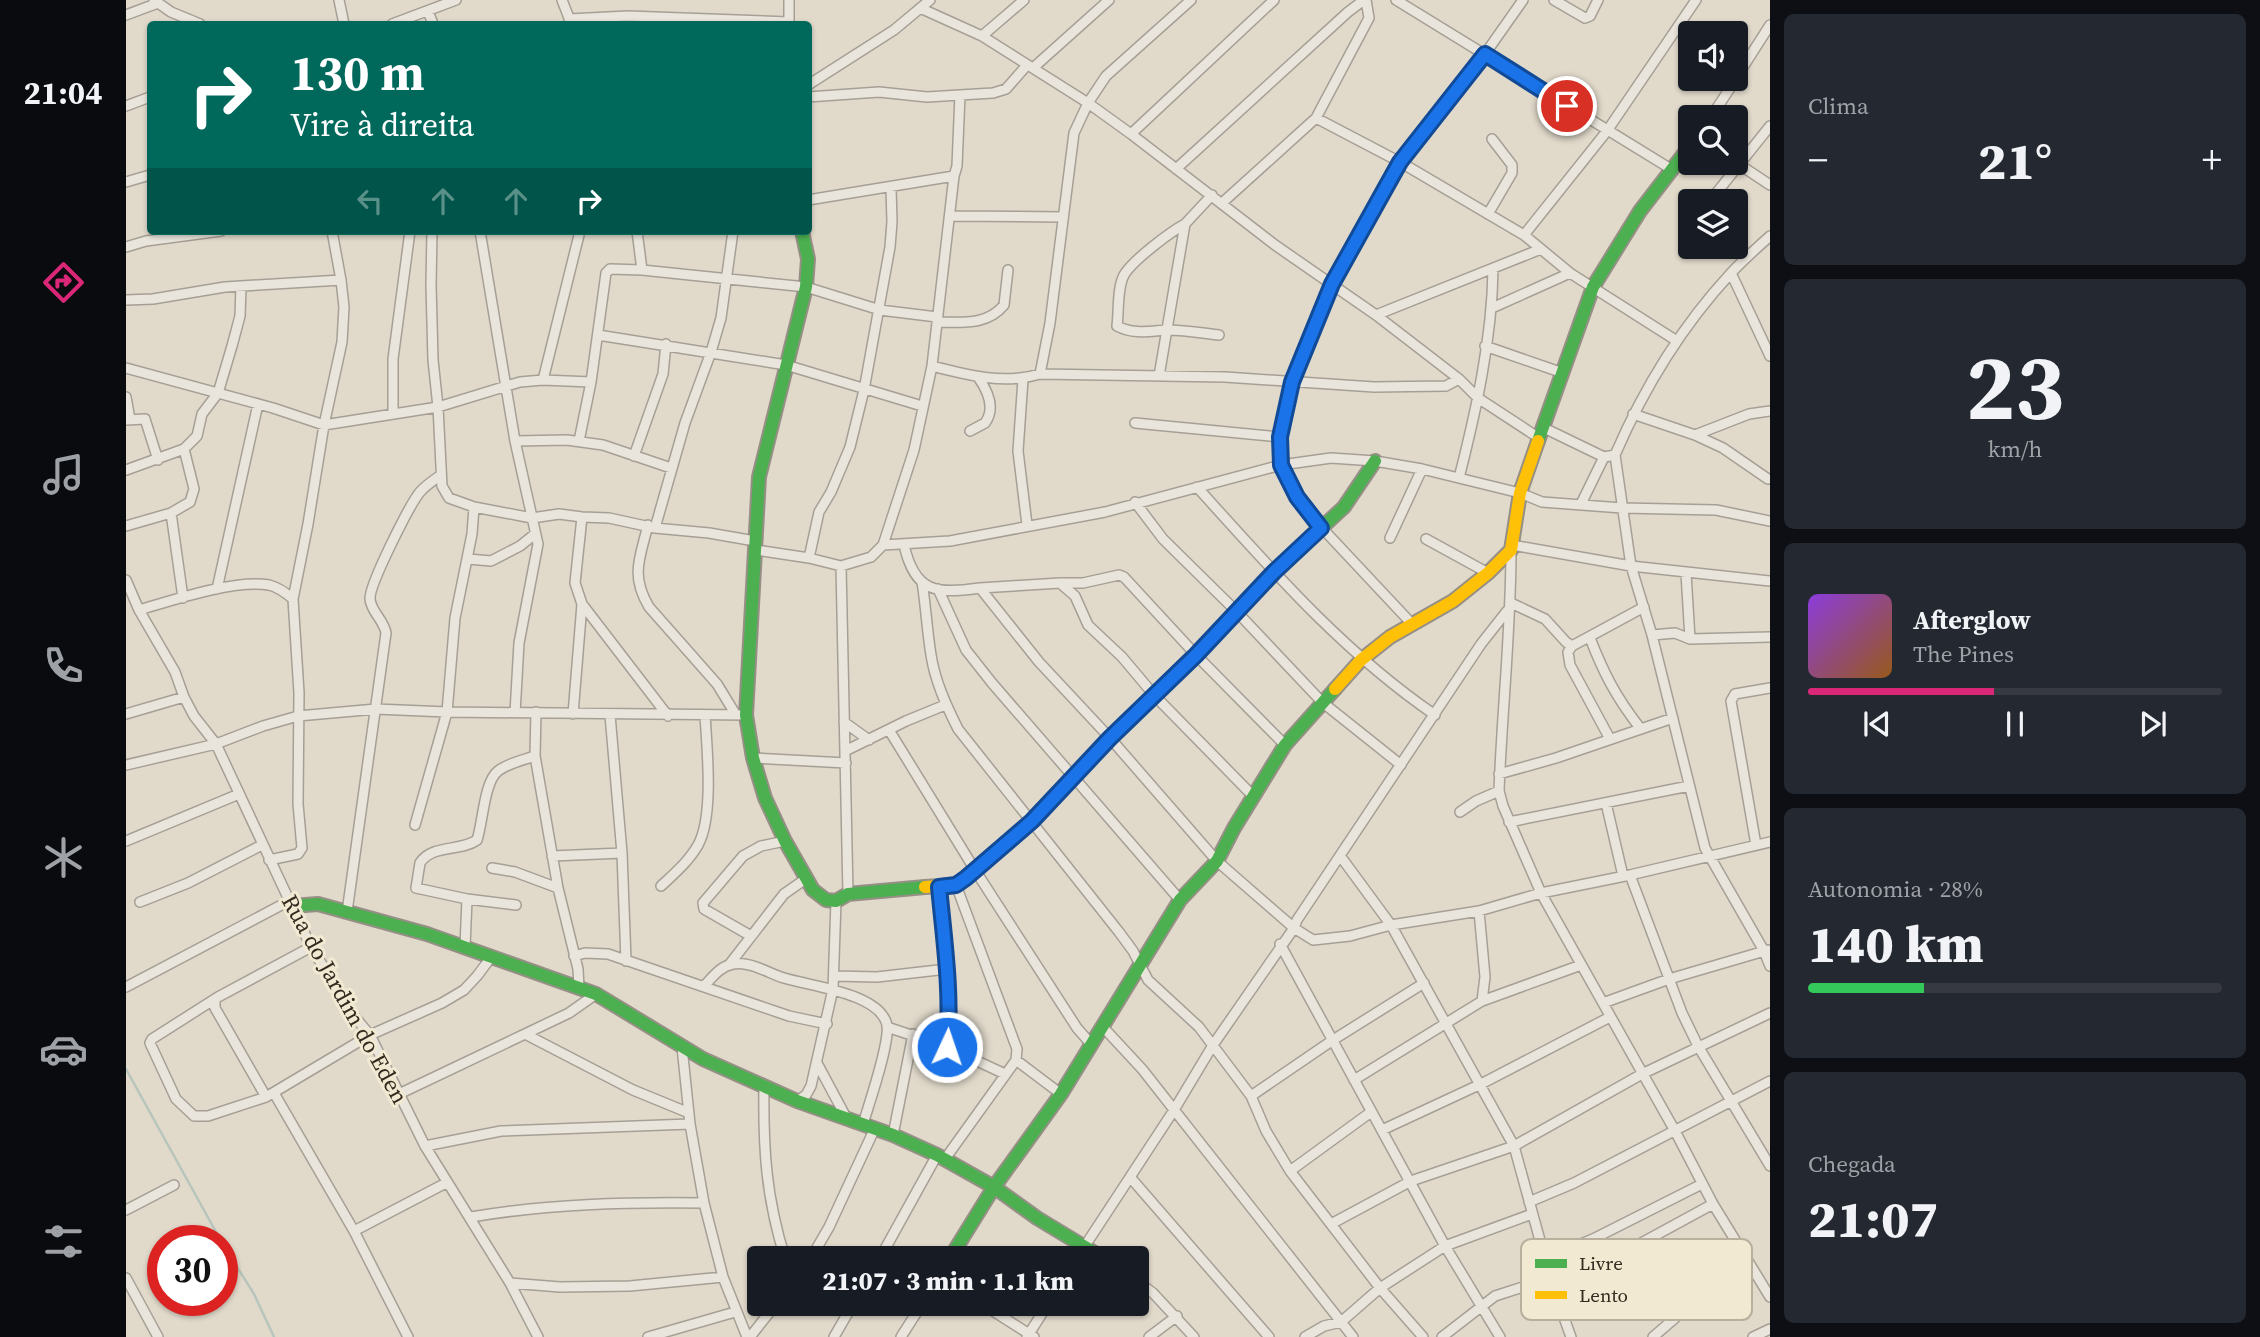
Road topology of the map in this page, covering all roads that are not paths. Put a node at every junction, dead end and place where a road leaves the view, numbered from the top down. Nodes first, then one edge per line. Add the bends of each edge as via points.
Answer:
1 (340, 0) edge
2 (456, 0) edge
3 (562, 0) edge
4 (789, 0) edge
5 (1024, 0) edge
6 (1109, 0) edge
7 (1191, 0) edge
8 (1275, 0) edge
9 (1365, 0) edge
10 (1396, 0) edge
11 (1523, 0) edge
12 (1554, 0) edge
13 (1598, 0) edge
14 (1696, 0) edge
15 (156, 1) edge
16 (440, 3) edge
17 (924, 3) edge
18 (428, 11) junction
19 (126, 15) edge
20 (193, 21) edge
21 (344, 21) edge
22 (400, 21) edge
23 (432, 21) edge
24 (570, 21) edge
25 (789, 21) edge
26 (1770, 25) edge
27 (982, 36) junction
28 (1485, 54) junction
29 (1748, 59) edge
30 (1030, 67) junction
31 (812, 82) edge
32 (960, 95) junction
33 (812, 97) edge
34 (147, 98) edge
35 (1087, 103) junction
36 (126, 106) edge
37 (1316, 118) junction
38 (1770, 126) edge
39 (1607, 131) junction
40 (1131, 134) junction
41 (1492, 139) dead end
42 (1748, 152) edge
43 (1678, 161) edge
44 (1400, 162) junction
45 (1176, 169) junction
46 (1671, 169) junction
47 (1748, 171) edge
48 (1730, 175) edge
49 (147, 176) edge
50 (954, 176) junction
51 (126, 182) edge
52 (1770, 185) edge
53 (891, 188) junction
54 (1719, 189) edge
55 (1212, 195) junction
56 (812, 199) edge
57 (1222, 203) junction
58 (1488, 214) junction
59 (951, 216) junction
60 (1062, 217) junction
61 (1185, 224) junction
62 (191, 235) edge
63 (332, 235) edge
64 (409, 235) edge
65 (432, 235) edge
66 (481, 235) edge
67 (579, 235) edge
68 (638, 235) edge
69 (732, 235) edge
70 (803, 235) edge
71 (1524, 235) junction
72 (1770, 236) edge
73 (126, 247) edge
74 (1541, 249) junction
75 (642, 270) junction
76 (1008, 270) dead end
77 (1493, 270) junction
78 (1570, 273) junction
79 (1731, 273) junction
80 (727, 278) junction
81 (341, 280) junction
82 (1332, 284) junction
83 (241, 286) junction
84 (806, 287) junction
85 (1593, 288) junction
86 (126, 300) edge
87 (1492, 308) junction
88 (880, 310) junction
89 (1376, 315) junction
90 (937, 319) junction
91 (1167, 330) junction
92 (598, 335) junction
93 (1219, 335) dead end
94 (1677, 341) junction
95 (666, 344) junction
96 (1485, 346) junction
97 (711, 352) junction
98 (1770, 356) edge
99 (786, 365) junction
100 (932, 366) junction
101 (126, 368) edge
102 (1563, 373) junction
103 (1040, 374) junction
104 (1159, 376) junction
105 (978, 377) junction
106 (998, 378) junction
107 (1023, 379) junction
108 (1459, 379) junction
109 (543, 380) junction
110 (591, 382) junction
111 (1292, 382) junction
112 (505, 388) junction
113 (864, 390) junction
114 (218, 393) junction
115 (989, 396) junction
116 (126, 397) edge
117 (1478, 398) junction
118 (258, 404) junction
119 (922, 406) junction
120 (438, 407) junction
121 (1770, 411) edge
122 (393, 414) junction
123 (1633, 414) junction
124 (128, 420) edge
125 (1135, 423) dead end
126 (324, 425) junction
127 (970, 431) dead end
128 (1541, 433) junction
129 (1695, 435) junction
130 (1280, 437) junction
131 (515, 441) junction
132 (579, 441) junction
133 (184, 449) junction
134 (1615, 455) junction
135 (634, 456) junction
136 (1604, 457) junction
137 (158, 460) junction
138 (1375, 461) junction
139 (1281, 465) junction
140 (671, 468) junction
141 (1422, 469) junction
142 (126, 470) edge
143 (441, 475) junction
144 (1459, 478) junction
145 (1768, 478) dead end
146 (1197, 487) junction
147 (1520, 493) junction
148 (1135, 502) junction
149 (1581, 504) junction
150 (474, 507) junction
151 (1622, 508) junction
152 (171, 513) junction
153 (582, 517) junction
154 (532, 518) junction
155 (1770, 522) edge
156 (126, 526) edge
157 (651, 526) junction
158 (1027, 526) junction
159 (1321, 528) junction
160 (535, 534) junction
161 (1390, 538) dead end
162 (1426, 539) dead end
163 (883, 545) junction
164 (904, 545) junction
165 (755, 546) junction
166 (1512, 548) junction
167 (808, 558) junction
168 (468, 559) junction
169 (841, 566) junction
170 (1631, 566) junction
171 (1274, 572) junction
172 (1488, 573) junction
173 (1686, 573) junction
174 (126, 580) edge
175 (1770, 581) edge
176 (922, 583) junction
177 (1060, 583) junction
178 (980, 588) junction
179 (217, 589) junction
180 (938, 589) junction
181 (183, 598) junction
182 (293, 599) junction
183 (582, 604) junction
184 (1509, 607) junction
185 (1644, 607) junction
186 (139, 610) junction
187 (1237, 612) junction
188 (1412, 624) junction
189 (1652, 635) junction
190 (1770, 637) edge
191 (1590, 638) junction
192 (1690, 639) junction
193 (1572, 646) junction
194 (1196, 655) junction
195 (1361, 660) junction
196 (1770, 688) edge
197 (1154, 695) junction
198 (184, 697) junction
199 (1322, 702) junction
200 (945, 705) junction
201 (376, 709) junction
202 (447, 712) junction
203 (536, 712) junction
204 (515, 713) junction
205 (126, 714) edge
206 (573, 714) junction
207 (610, 715) junction
208 (705, 715) junction
209 (741, 715) junction
210 (1435, 715) junction
211 (298, 716) junction
212 (668, 716) junction
213 (1673, 718) junction
214 (844, 722) junction
215 (1640, 728) junction
216 (889, 730) junction
217 (1110, 738) junction
218 (1610, 739) junction
219 (869, 740) junction
220 (216, 744) junction
221 (1285, 744) junction
222 (845, 751) junction
223 (535, 756) junction
224 (753, 758) junction
225 (846, 763) junction
226 (126, 765) edge
227 (1401, 765) junction
228 (1499, 774) junction
229 (1074, 778) junction
230 (1689, 786) junction
231 (1499, 791) junction
232 (239, 794) junction
233 (1253, 796) junction
234 (1606, 803) junction
235 (1460, 812) dead end
236 (1032, 821) junction
237 (1509, 822) junction
238 (415, 825) dead end
239 (126, 841) edge
240 (785, 841) junction
241 (1770, 842) edge
242 (262, 845) junction
243 (1756, 845) junction
244 (622, 853) junction
245 (552, 856) junction
246 (1341, 857) junction
247 (1708, 857) junction
248 (269, 860) junction
249 (1217, 861) junction
250 (492, 867) dead end
251 (975, 870) junction
252 (1626, 876) junction
253 (807, 878) junction
254 (956, 885) junction
255 (661, 886) dead end
256 (939, 887) junction
257 (558, 888) junction
258 (1541, 893) junction
259 (848, 894) junction
260 (467, 899) junction
261 (1180, 900) junction
262 (836, 901) junction
263 (140, 902) dead end
264 (290, 904) junction
265 (516, 905) dead end
266 (1479, 911) junction
267 (347, 912) junction
268 (1391, 925) junction
269 (1294, 928) junction
270 (751, 936) junction
271 (1280, 944) junction
272 (311, 947) junction
273 (465, 947) junction
274 (1767, 951) edge
275 (492, 956) junction
276 (574, 956) junction
277 (626, 961) junction
278 (728, 965) junction
279 (1581, 965) junction
280 (1140, 966) junction
281 (1770, 966) edge
282 (947, 969) junction
283 (834, 976) junction
284 (1669, 979) junction
285 (1424, 983) junction
286 (704, 986) junction
287 (126, 987) edge
288 (579, 988) junction
289 (833, 989) junction
290 (596, 994) junction
291 (215, 1001) junction
292 (1482, 1001) junction
293 (1603, 1003) junction
294 (1770, 1013) edge
295 (1610, 1017) junction
296 (827, 1024) junction
297 (1447, 1024) junction
298 (887, 1027) junction
299 (1103, 1027) junction
300 (525, 1034) junction
301 (913, 1034) junction
302 (370, 1035) junction
303 (1334, 1040) junction
304 (1091, 1044) junction
305 (1213, 1045) junction
306 (1698, 1046) junction
307 (682, 1047) junction
308 (947, 1047) junction
309 (1016, 1060) junction
310 (817, 1063) junction
311 (1005, 1074) junction
312 (1643, 1074) junction
313 (1354, 1080) junction
314 (1770, 1081) edge
315 (1481, 1084) junction
316 (764, 1085) junction
317 (399, 1094) junction
318 (1060, 1094) junction
319 (270, 1095) junction
320 (1251, 1096) junction
321 (1732, 1100) junction
322 (797, 1101) junction
323 (1174, 1110) junction
324 (1371, 1112) junction
325 (689, 1113) junction
326 (847, 1118) junction
327 (690, 1124) junction
328 (869, 1126) junction
329 (1382, 1130) junction
330 (1675, 1132) junction
331 (893, 1135) junction
332 (425, 1146) junction
333 (1514, 1146) junction
334 (1767, 1153) edge
335 (941, 1157) junction
336 (1770, 1166) edge
337 (1290, 1171) junction
338 (1130, 1177) junction
339 (1411, 1181) junction
340 (446, 1183) junction
341 (1702, 1184) junction
342 (174, 1185) dead end
343 (994, 1187) junction
344 (1529, 1202) junction
345 (704, 1203) junction
346 (1713, 1204) junction
347 (126, 1210) edge
348 (1532, 1214) junction
349 (471, 1217) junction
350 (1331, 1224) junction
351 (354, 1231) junction
352 (1539, 1239) edge
353 (1593, 1239) edge
354 (1649, 1239) edge
355 (1734, 1239) edge
356 (782, 1246) edge
357 (818, 1246) edge
358 (887, 1246) edge
359 (957, 1246) edge
360 (1071, 1246) edge
361 (1085, 1246) edge
362 (1445, 1246) junction
363 (1752, 1268) edge
364 (723, 1277) junction
365 (126, 1278) edge
366 (510, 1283) junction
367 (535, 1285) junction
368 (1521, 1287) edge
369 (1380, 1288) junction
370 (1149, 1290) edge
371 (1770, 1297) edge
372 (521, 1303) junction
373 (1481, 1307) junction
374 (735, 1312) junction
375 (766, 1316) edge
376 (846, 1316) edge
377 (915, 1316) edge
378 (1000, 1316) edge
379 (1041, 1316) edge
380 (1177, 1317) junction
381 (1565, 1320) edge
382 (1672, 1320) edge
383 (1341, 1322) junction
384 (1770, 1329) edge
385 (903, 1336) edge
386 (1030, 1336) edge
387 (158, 1337) edge
388 (408, 1337) edge
389 (538, 1337) edge
390 (648, 1337) edge
391 (748, 1337) edge
392 (834, 1337) edge
393 (1149, 1337) edge
394 (1194, 1337) edge
395 (1269, 1337) edge
396 (1305, 1337) edge
397 (1353, 1337) edge
398 (1423, 1337) edge
399 (1442, 1337) edge
400 (1500, 1337) edge
401 (1571, 1337) edge
402 (1653, 1337) edge
403 (1753, 1337) edge

1 - 21 street
2 - 16 street
3 - 24 street
4 - 25 street
5 - 27 street
6 - 30 street
7 - 35 street via 1114,68
8 - 40 street
9 - 37 street via 1369,18
9 - 45 street
10 - 28 street
11 - 28 street
12 - 13 street via 1585,18
14 - 39 street
15 - 19 street
15 - 20 street
16 - 18 street
17 - 27 street
17 - 31 street via 886,36
18 - 22 street
18 - 23 street
26 - 29 street
27 - 30 street
28 - 39 street
28 - 44 street
30 - 32 street via 1000,92
30 - 35 street
32 - 33 street via 879,92
32 - 50 street
34 - 36 street
35 - 40 street
35 - 60 street via 1073,137
37 - 44 street
37 - 57 street
38 - 42 street
39 - 46 street
39 - 71 street
40 - 45 street
41 - 58 street via 1512,165 1512,173
43 - 46 street
44 - 58 street
44 - 82 street
45 - 55 street
46 - 85 street
47 - 52 street
48 - 54 street
49 - 51 street
50 - 53 street
50 - 59 street
53 - 56 street
53 - 88 street via 891,233
55 - 57 street
55 - 61 street
57 - 82 street
58 - 71 street
59 - 60 street
59 - 90 street
60 - 103 street
61 - 91 street
61 - 91 street via 1170,232 1123,277 1117,326 1147,333
62 - 73 street
63 - 81 street
64 - 122 street via 393,359
65 - 120 street via 430,285
66 - 112 street
67 - 109 street
68 - 75 street
69 - 80 street
70 - 84 street via 808,260
71 - 74 street
72 - 79 street
74 - 77 street
74 - 78 street
75 - 80 street
75 - 92 street via 608,271
76 - 90 street via 1004,305 994,314 979,321
77 - 87 street
77 - 89 street
78 - 85 street
78 - 87 street
79 - 94 street
79 - 98 street
80 - 84 street
80 - 97 street
81 - 83 street
81 - 126 street via 342,342
82 - 89 street
82 - 111 street
83 - 86 street
83 - 114 street via 240,316
84 - 88 street
84 - 99 street
85 - 94 street
85 - 102 street
87 - 96 street
88 - 90 street
88 - 113 street
89 - 108 street
90 - 100 street
91 - 93 street
91 - 104 street
92 - 95 street
92 - 110 street
94 - 123 street
95 - 97 street
95 - 135 street via 663,374
96 - 102 street
96 - 117 street
97 - 99 street
97 - 140 street
99 - 113 street
99 - 165 street via 759,478
100 - 105 street
100 - 119 street
101 - 114 street
102 - 128 street
103 - 104 street
103 - 107 street
104 - 111 street
105 - 106 street
105 - 115 street
106 - 107 street
106 - 115 street
107 - 158 street via 1018,451
108 - 111 street via 1446,386
108 - 117 street
109 - 110 street
109 - 112 street
110 - 132 street
111 - 130 street
112 - 120 street
112 - 131 street
113 - 119 street
113 - 167 street via 850,447 819,512
114 - 118 street
114 - 133 street via 202,414 197,436
115 - 127 street via 989,420
116 - 124 street
117 - 128 street
117 - 144 street
118 - 126 street
118 - 179 street
119 - 163 street via 914,450
120 - 122 street
120 - 143 street
121 - 129 street via 1749,414
122 - 126 street
123 - 129 street
123 - 134 street
124 - 137 street via 146,421
125 - 130 street
126 - 182 street
128 - 136 street
128 - 147 street
129 - 145 street
130 - 139 street
131 - 132 street
131 - 154 street
132 - 135 street
133 - 137 street
133 - 152 street via 194,496
134 - 136 street
134 - 151 street
135 - 140 street
136 - 149 street
137 - 142 street
138 - 139 street via 1331,458
138 - 141 street
138 - 159 street via 1344,507
139 - 146 street
139 - 159 street via 1297,497
140 - 157 street
141 - 144 street
141 - 161 street
143 - 150 street via 449,498
143 - 201 street via 411,506 370,593 386,633
144 - 147 street
146 - 148 street
146 - 171 street
147 - 149 street via 1542,502
147 - 166 street
148 - 158 street
148 - 187 street via 1163,539
149 - 151 street
150 - 154 street
150 - 168 street
151 - 155 street via 1716,510
151 - 170 street
152 - 156 street
152 - 181 street
153 - 154 street
153 - 157 street
153 - 183 street via 575,583
154 - 160 street
157 - 165 street via 709,533
157 - 209 street via 638,569 643,597
158 - 164 street
159 - 171 street
159 - 188 street
160 - 168 street via 491,562
160 - 204 street via 536,555 516,663
162 - 172 street
163 - 164 street
163 - 169 street via 872,557
164 - 176 street via 914,575
165 - 167 street
165 - 209 street
166 - 170 street
166 - 172 street
166 - 184 street
167 - 169 street
168 - 202 street via 455,618
169 - 214 street
170 - 173 street
170 - 185 street
171 - 187 street
171 - 195 street
172 - 188 street via 1453,601
173 - 175 street
173 - 192 street
174 - 186 street, Rua do Jardim do Eden
176 - 180 street
176 - 200 street via 931,656
177 - 178 street
177 - 194 street via 1124,577
177 - 197 street via 1075,596 1088,625
178 - 180 street
178 - 217 street via 1038,662
179 - 181 street
179 - 182 street via 269,585
180 - 229 street via 966,650
181 - 186 street
182 - 211 street
183 - 206 street
183 - 212 street
184 - 193 street via 1545,619
184 - 210 street
184 - 228 street
185 - 189 street
185 - 191 street
186 - 198 street, Rua do Jardim do Eden
187 - 194 street
187 - 199 street
188 - 195 street
189 - 192 street via 1675,633
189 - 213 street
190 - 192 street
191 - 193 street
191 - 215 street via 1618,700
193 - 218 street via 1570,665
194 - 197 street
194 - 221 street
195 - 199 street
195 - 210 street
196 - 243 street via 1735,694 1731,701
197 - 217 street
197 - 233 street
198 - 205 street
198 - 220 street, Rua do Jardim do Eden
199 - 221 street
199 - 227 street
200 - 216 street
200 - 236 street via 958,729
201 - 202 street
201 - 211 street
201 - 267 street
202 - 204 street
202 - 238 street
203 - 204 street
203 - 206 street
203 - 223 street
206 - 207 street
207 - 212 street
207 - 244 street
208 - 209 street
208 - 212 street
208 - 255 street via 708,796 700,843
209 - 224 street
210 - 227 street
211 - 220 street
211 - 248 street via 302,848 298,854
213 - 215 street
213 - 230 street
214 - 219 street
214 - 222 street
215 - 218 street
216 - 219 street
216 - 251 street
217 - 229 street
217 - 249 street
218 - 228 street
219 - 222 street
220 - 226 street
220 - 232 street, Rua do Jardim do Eden
221 - 233 street
222 - 225 street
223 - 245 street
223 - 260 street via 496,772 477,840 432,853 419,863 416,888
224 - 225 street
224 - 240 street
225 - 259 street
227 - 246 street
228 - 231 street
229 - 236 street
229 - 261 street
230 - 234 street
230 - 247 street
231 - 235 street
231 - 237 street
232 - 239 street
232 - 242 street, Rua do Jardim do Eden
233 - 249 street
234 - 237 street
234 - 252 street
236 - 251 street
236 - 280 street via 1133,950
237 - 258 street
240 - 253 street
240 - 270 street via 743,856 703,903 712,915
241 - 243 street
242 - 248 street, Rua do Jardim do Eden
242 - 263 street
243 - 247 street
244 - 245 street
244 - 277 street
245 - 257 street
246 - 268 street
246 - 269 street
247 - 252 street
247 - 274 street
248 - 264 street, Rua do Jardim do Eden
249 - 261 street
249 - 269 street
250 - 257 street
251 - 254 street
251 - 304 street
252 - 258 street
252 - 284 street
253 - 262 street via 819,895
253 - 270 street via 784,894
254 - 256 street
254 - 309 street via 1017,1049
256 - 259 street
256 - 282 street
257 - 276 street
258 - 266 street
258 - 279 street
259 - 262 street
260 - 265 street
260 - 273 street
261 - 280 street
262 - 283 street
264 - 267 street via 318,904
264 - 272 street, Rua do Jardim do Eden
264 - 287 street
266 - 268 street
266 - 292 street via 1485,977
267 - 273 street
268 - 269 street via 1313,940
268 - 285 street
269 - 271 street
270 - 278 street
271 - 303 street
271 - 305 street
272 - 291 street
272 - 302 street, Rua do Jardim do Eden
273 - 275 street
274 - 281 street
274 - 284 street
275 - 288 street
275 - 302 street via 464,989
276 - 277 street via 607,954
276 - 288 street
277 - 286 street
278 - 286 street
278 - 289 street via 757,967
279 - 292 street
279 - 293 street
280 - 299 street
280 - 305 street via 1148,980
282 - 283 street via 877,977
282 - 308 street
283 - 289 street
284 - 293 street
284 - 306 street
285 - 297 street
285 - 303 street
286 - 296 street via 789,1016
288 - 290 street
289 - 296 street
289 - 298 street via 874,1007
290 - 300 street
290 - 307 street
291 - 319 street via 215,1008
291 - 319 street via 150,1043 176,1099 194,1116 208,1116
292 - 297 street
293 - 295 street
294 - 306 street
295 - 312 street
295 - 315 street
296 - 310 street
297 - 313 street
297 - 315 street
298 - 301 street
298 - 328 street
299 - 304 street
299 - 323 street
300 - 317 street
300 - 325 street via 633,1090
301 - 308 street
301 - 331 street
302 - 317 street, Rua do Jardim do Eden
302 - 319 street
303 - 313 street
303 - 320 street
304 - 318 street
305 - 320 street
305 - 323 street
306 - 312 street
306 - 321 street
307 - 316 street
307 - 325 street
308 - 311 street
309 - 311 street
309 - 318 street
310 - 322 street via 811,1086
310 - 326 street
311 - 335 street
312 - 330 street
312 - 333 street
313 - 324 street
314 - 321 street
315 - 329 street
315 - 333 street
316 - 322 street
316 - 356 street via 768,1198
317 - 332 street, Rua do Jardim do Eden
318 - 343 street
319 - 351 street
320 - 337 street
321 - 330 street
321 - 334 street
322 - 326 street
323 - 338 street
323 - 383 street
324 - 329 street
324 - 337 street
325 - 327 street
326 - 328 street
327 - 332 street via 501,1131
327 - 345 street
328 - 331 street
328 - 357 street
329 - 339 street
330 - 341 street
330 - 344 street
331 - 335 street
332 - 340 street, Rua do Jardim do Eden
333 - 339 street
333 - 344 street
334 - 336 street
335 - 343 street
335 - 358 street
337 - 350 street
338 - 361 street
338 - 395 street
339 - 350 street
339 - 362 street
340 - 349 street, Rua do Jardim do Eden
340 - 351 street
341 - 346 street
341 - 353 street
342 - 347 street
343 - 359 street
343 - 360 street
344 - 348 street
345 - 349 street via 554,1206
345 - 364 street
346 - 354 street
346 - 355 street
348 - 352 street
348 - 362 street
349 - 366 street, Rua do Jardim do Eden
350 - 369 street
351 - 388 street
362 - 369 street
362 - 373 street
363 - 371 street
364 - 367 street via 630,1286
364 - 374 street
365 - 387 street
366 - 367 street
366 - 372 street, Rua do Jardim do Eden
367 - 372 street
368 - 373 street
369 - 383 street
369 - 398 street
370 - 380 street
372 - 389 street, Rua do Jardim do Eden
373 - 399 street
373 - 400 street
374 - 390 street
374 - 391 street
375 - 391 street
376 - 392 street
377 - 385 street
378 - 386 street
379 - 386 street
380 - 393 street
380 - 394 street
381 - 401 street
382 - 402 street
383 - 396 street
383 - 397 street
384 - 403 street

